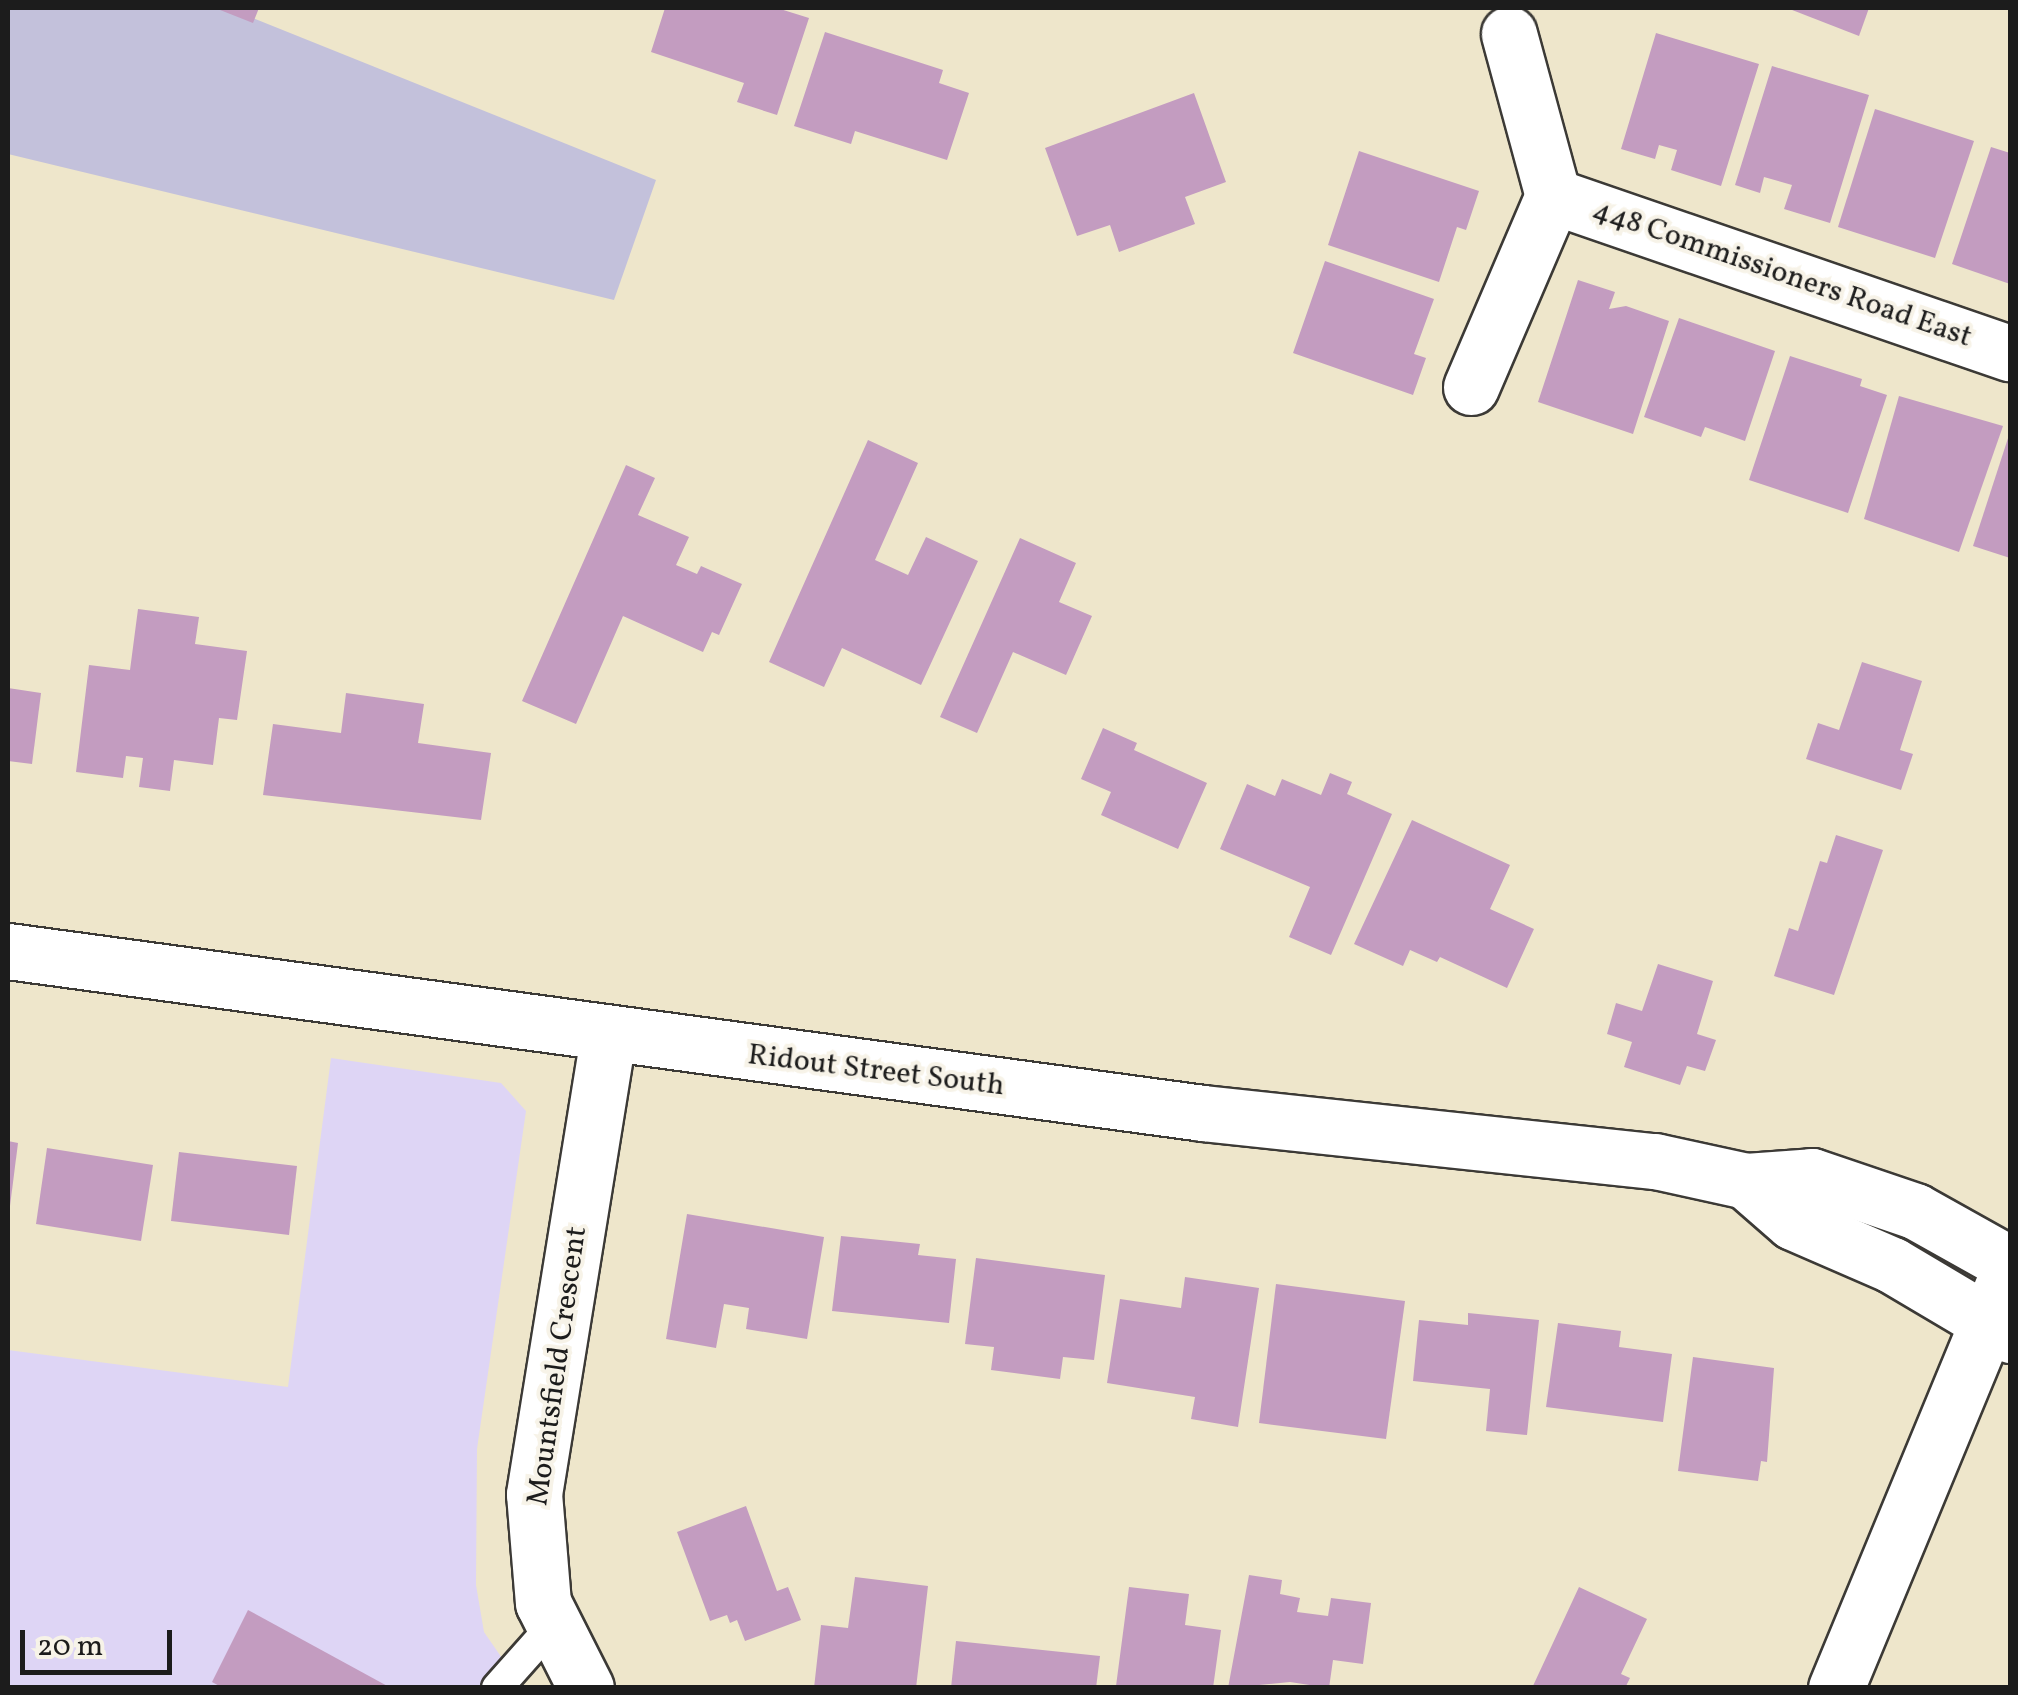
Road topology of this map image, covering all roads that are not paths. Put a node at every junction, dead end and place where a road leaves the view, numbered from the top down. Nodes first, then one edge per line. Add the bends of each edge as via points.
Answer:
1 (1509, 34) dead end
2 (1554, 196) junction
3 (2010, 353) edge
4 (1470, 387) dead end
5 (8, 951) edge
6 (608, 1036) junction
7 (1746, 1181) junction
8 (2010, 1266) edge
9 (2000, 1327) edge
10 (554, 1626) junction
11 (497, 1688) edge
12 (586, 1688) edge
13 (1836, 1688) edge

1 - 2 street, 448 Commissioners Road East
2 - 3 street, 448 Commissioners Road East
2 - 4 street, 448 Commissioners Road East
5 - 6 street, Ridout Street South
6 - 7 street, Ridout Street South via 1204,1114 1655,1161
6 - 10 street, Mountsfield Crescent via 534,1494 542,1603
7 - 8 street, Ridout Street South via 1812,1176 1915,1211
7 - 9 street, Ridout Street South via 1793,1222
8 - 9 street
9 - 13 street
10 - 11 lane
10 - 12 street, Mountsfield Crescent

